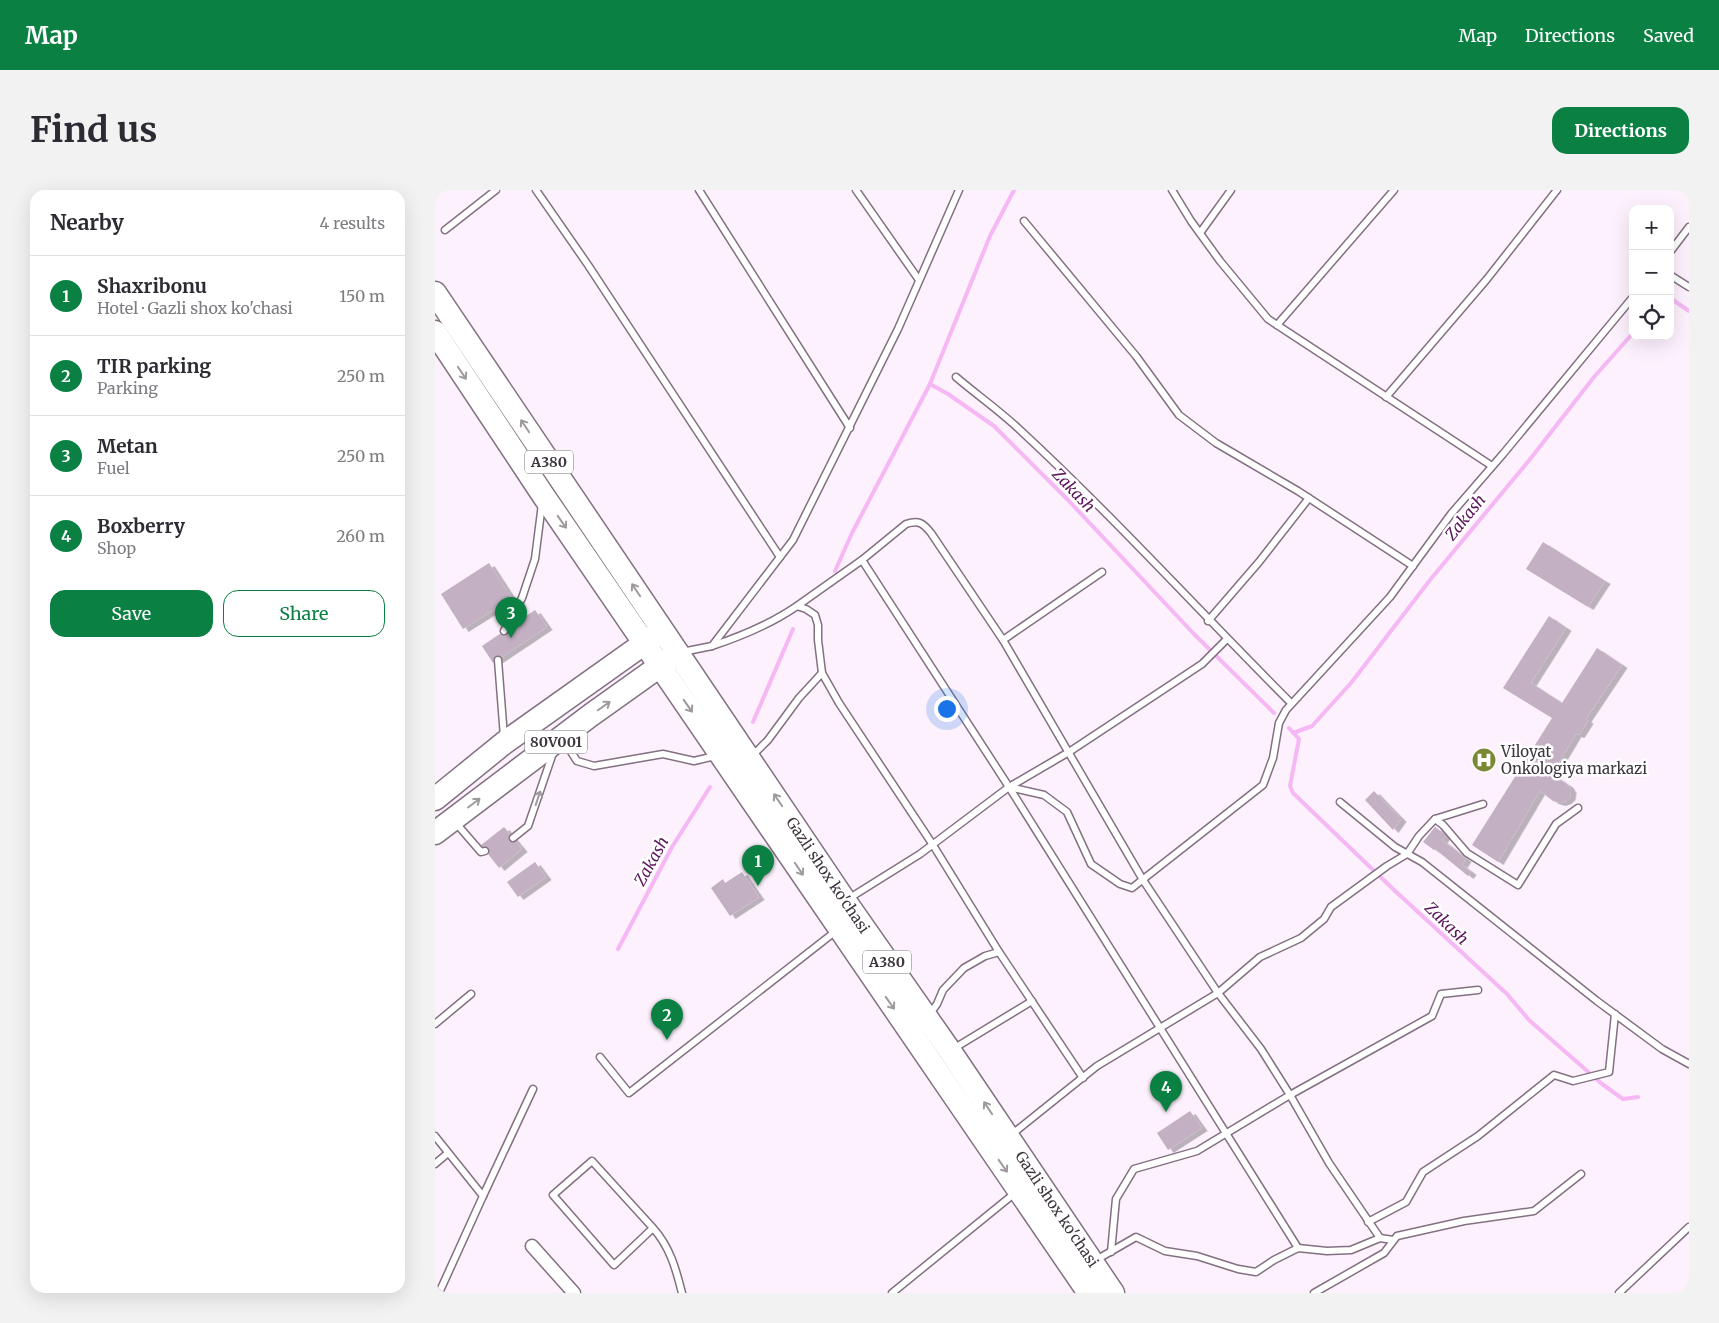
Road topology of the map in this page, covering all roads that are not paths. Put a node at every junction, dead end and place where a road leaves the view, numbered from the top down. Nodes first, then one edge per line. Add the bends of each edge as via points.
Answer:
1 (496, 190) edge
2 (536, 190) edge
3 (699, 190) edge
4 (856, 190) edge
5 (959, 190) edge
6 (1172, 190) edge
7 (1231, 190) edge
8 (1394, 190) edge
9 (1557, 190) edge
10 (1024, 221) dead end
11 (1689, 227) edge
12 (445, 230) dead end
13 (1200, 233) junction
14 (1672, 250) edge
15 (1674, 278) edge
16 (919, 280) junction
17 (1689, 287) edge
18 (435, 293) edge
19 (1629, 302) edge
20 (1277, 325) junction
21 (435, 332) edge
22 (955, 377) dead end
23 (1386, 397) junction
24 (850, 428) junction
25 (1492, 466) junction
26 (543, 495) junction
27 (1309, 498) junction
28 (780, 557) junction
29 (862, 560) junction
30 (1413, 566) junction
31 (1102, 572) dead end
32 (797, 606) junction
33 (1209, 621) junction
34 (663, 630) junction
35 (504, 631) dead end
36 (1003, 640) junction
37 (1225, 642) junction
38 (645, 643) junction
39 (712, 646) junction
40 (678, 653) junction
41 (498, 660) dead end
42 (660, 666) junction
43 (822, 673) junction
44 (1291, 703) junction
45 (559, 740) junction
46 (505, 743) junction
47 (1069, 752) junction
48 (721, 754) junction
49 (749, 758) junction
50 (1009, 787) junction
51 (435, 799) edge
52 (1340, 802) dead end
53 (1483, 804) dead end
54 (1578, 808) dead end
55 (453, 819) junction
56 (1435, 819) junction
57 (435, 833) edge
58 (513, 838) dead end
59 (933, 845) junction
60 (485, 851) dead end
61 (1407, 854) junction
62 (1143, 880) junction
63 (845, 901) junction
64 (839, 929) junction
65 (999, 952) junction
66 (1478, 990) dead end
67 (1218, 993) junction
68 (471, 994) dead end
69 (1032, 1001) junction
70 (1615, 1014) junction
71 (926, 1018) junction
72 (435, 1024) edge
73 (1161, 1028) junction
74 (950, 1051) junction
75 (600, 1057) dead end
76 (1689, 1064) edge
77 (1083, 1078) junction
78 (533, 1089) dead end
79 (1290, 1094) junction
80 (1227, 1133) junction
81 (435, 1136) edge
82 (1008, 1137) junction
83 (448, 1153) junction
84 (435, 1164) edge
85 (1581, 1174) dead end
86 (1019, 1190) junction
87 (483, 1196) junction
88 (1369, 1222) junction
89 (1689, 1227) edge
90 (653, 1228) junction
91 (1380, 1238) junction
92 (1393, 1240) junction
93 (532, 1246) dead end
94 (1299, 1248) junction
95 (1102, 1258) junction
96 (439, 1293) edge
97 (574, 1293) edge
98 (682, 1293) edge
99 (892, 1293) edge
100 (1089, 1293) edge
101 (1113, 1293) edge
102 (1314, 1293) edge
103 (1619, 1293) edge

1 - 12 lane
2 - 28 lane
3 - 24 lane
4 - 16 lane
5 - 16 lane
6 - 13 lane
7 - 13 lane
8 - 20 lane
9 - 23 lane via 1487,279
10 - 27 lane via 1136,356 1179,415 1216,443
11 - 14 lane
13 - 20 lane via 1268,319
15 - 17 lane
16 - 24 lane
34 -> 18 highway, A380
19 - 25 lane
20 - 23 lane
21 -> 26 highway, A380
22 - 33 lane via 1019,429
23 - 25 lane
24 - 28 lane via 793,540
25 - 30 lane
26 - 35 lane via 535,560 522,598
26 -> 38 highway, A380
27 - 30 lane
27 - 33 lane
28 - 39 lane
29 - 32 lane
29 - 36 lane via 906,524 915,521 924,525
29 - 50 lane
30 - 44 lane via 1390,597
31 - 36 lane
32 - 39 lane via 740,637
32 - 43 lane via 815,615
33 - 37 lane
34 - 38 highway, 80V001
34 - 40 highway, Gazli shox ko'chasi / A380
36 - 47 lane
37 - 44 lane
37 - 47 lane via 1202,664
38 - 42 highway, A380
38 - 46 highway, 80V001
39 - 40 lane
40 - 42 highway, 80V001
40 - 49 highway, Gazli shox ko'chasi / A380
41 - 46 lane
45 -> 42 highway, 80V001
42 -> 48 highway, Gazli shox ko'chasi / A380
43 - 49 lane via 768,740
43 - 59 lane
44 - 62 lane via 1279,723 1273,758 1263,785
45 - 48 lane via 577,761 593,766 663,754 694,761
55 -> 45 highway, 80V001
58 -> 45 lane via 529,826
46 - 51 highway, 80V001
47 - 50 lane
47 - 62 lane
48 -> 64 highway, Gazli shox ko'chasi / A380
63 -> 49 highway, Gazli shox ko'chasi / A380
50 - 59 lane
50 - 62 lane via 1044,795 1067,812 1091,864 1105,874 1132,888
50 - 73 lane
52 - 61 lane
53 - 56 lane
54 - 56 lane via 1556,824 1518,885 1467,853
55 - 57 highway, 80V001
55 - 60 lane via 481,852
56 - 61 lane
59 - 63 lane
59 - 65 lane
61 - 67 lane via 1331,907 1324,919 1301,938 1260,957
61 - 70 lane via 1422,862
62 - 67 lane
63 - 71 highway, Gazli shox ko'chasi / A380
64 - 75 lane via 629,1093
64 -> 86 highway, Gazli shox ko'chasi / A380
65 - 69 lane
65 - 71 lane via 964,968 943,990
66 - 79 lane via 1441,994 1432,1016
67 - 73 lane
67 - 79 lane via 1261,1049
68 - 72 lane
69 - 74 lane
69 - 77 lane
70 - 76 lane via 1662,1049
70 - 88 lane via 1609,1072 1573,1081 1554,1075 1478,1136 1423,1172 1406,1202
71 - 74 highway, Gazli shox ko'chasi / A380
73 - 77 lane via 1097,1066
73 - 80 lane
82 -> 74 highway, Gazli shox ko'chasi / A380
77 - 82 lane
78 - 87 lane
79 - 80 lane
79 - 88 lane via 1329,1163
80 - 94 lane
80 - 95 lane via 1197,1151 1134,1169 1116,1199
81 - 83 lane
82 - 95 highway, Gazli shox ko'chasi / A380
83 - 84 lane
83 - 87 lane
85 - 92 lane via 1534,1211 1464,1220 1397,1236
86 - 99 lane
86 - 100 highway, Gazli shox ko'chasi / A380
87 - 96 lane
88 - 91 lane
89 - 103 lane
90 - 90 lane via 592,1161 553,1195 614,1265
90 - 98 lane via 662,1238 675,1265
91 - 92 lane
91 - 94 lane via 1351,1250
92 - 102 lane via 1384,1253
93 - 97 street
94 - 95 lane via 1256,1272 1165,1251 1136,1237
95 - 101 highway, Gazli shox ko'chasi / A380

